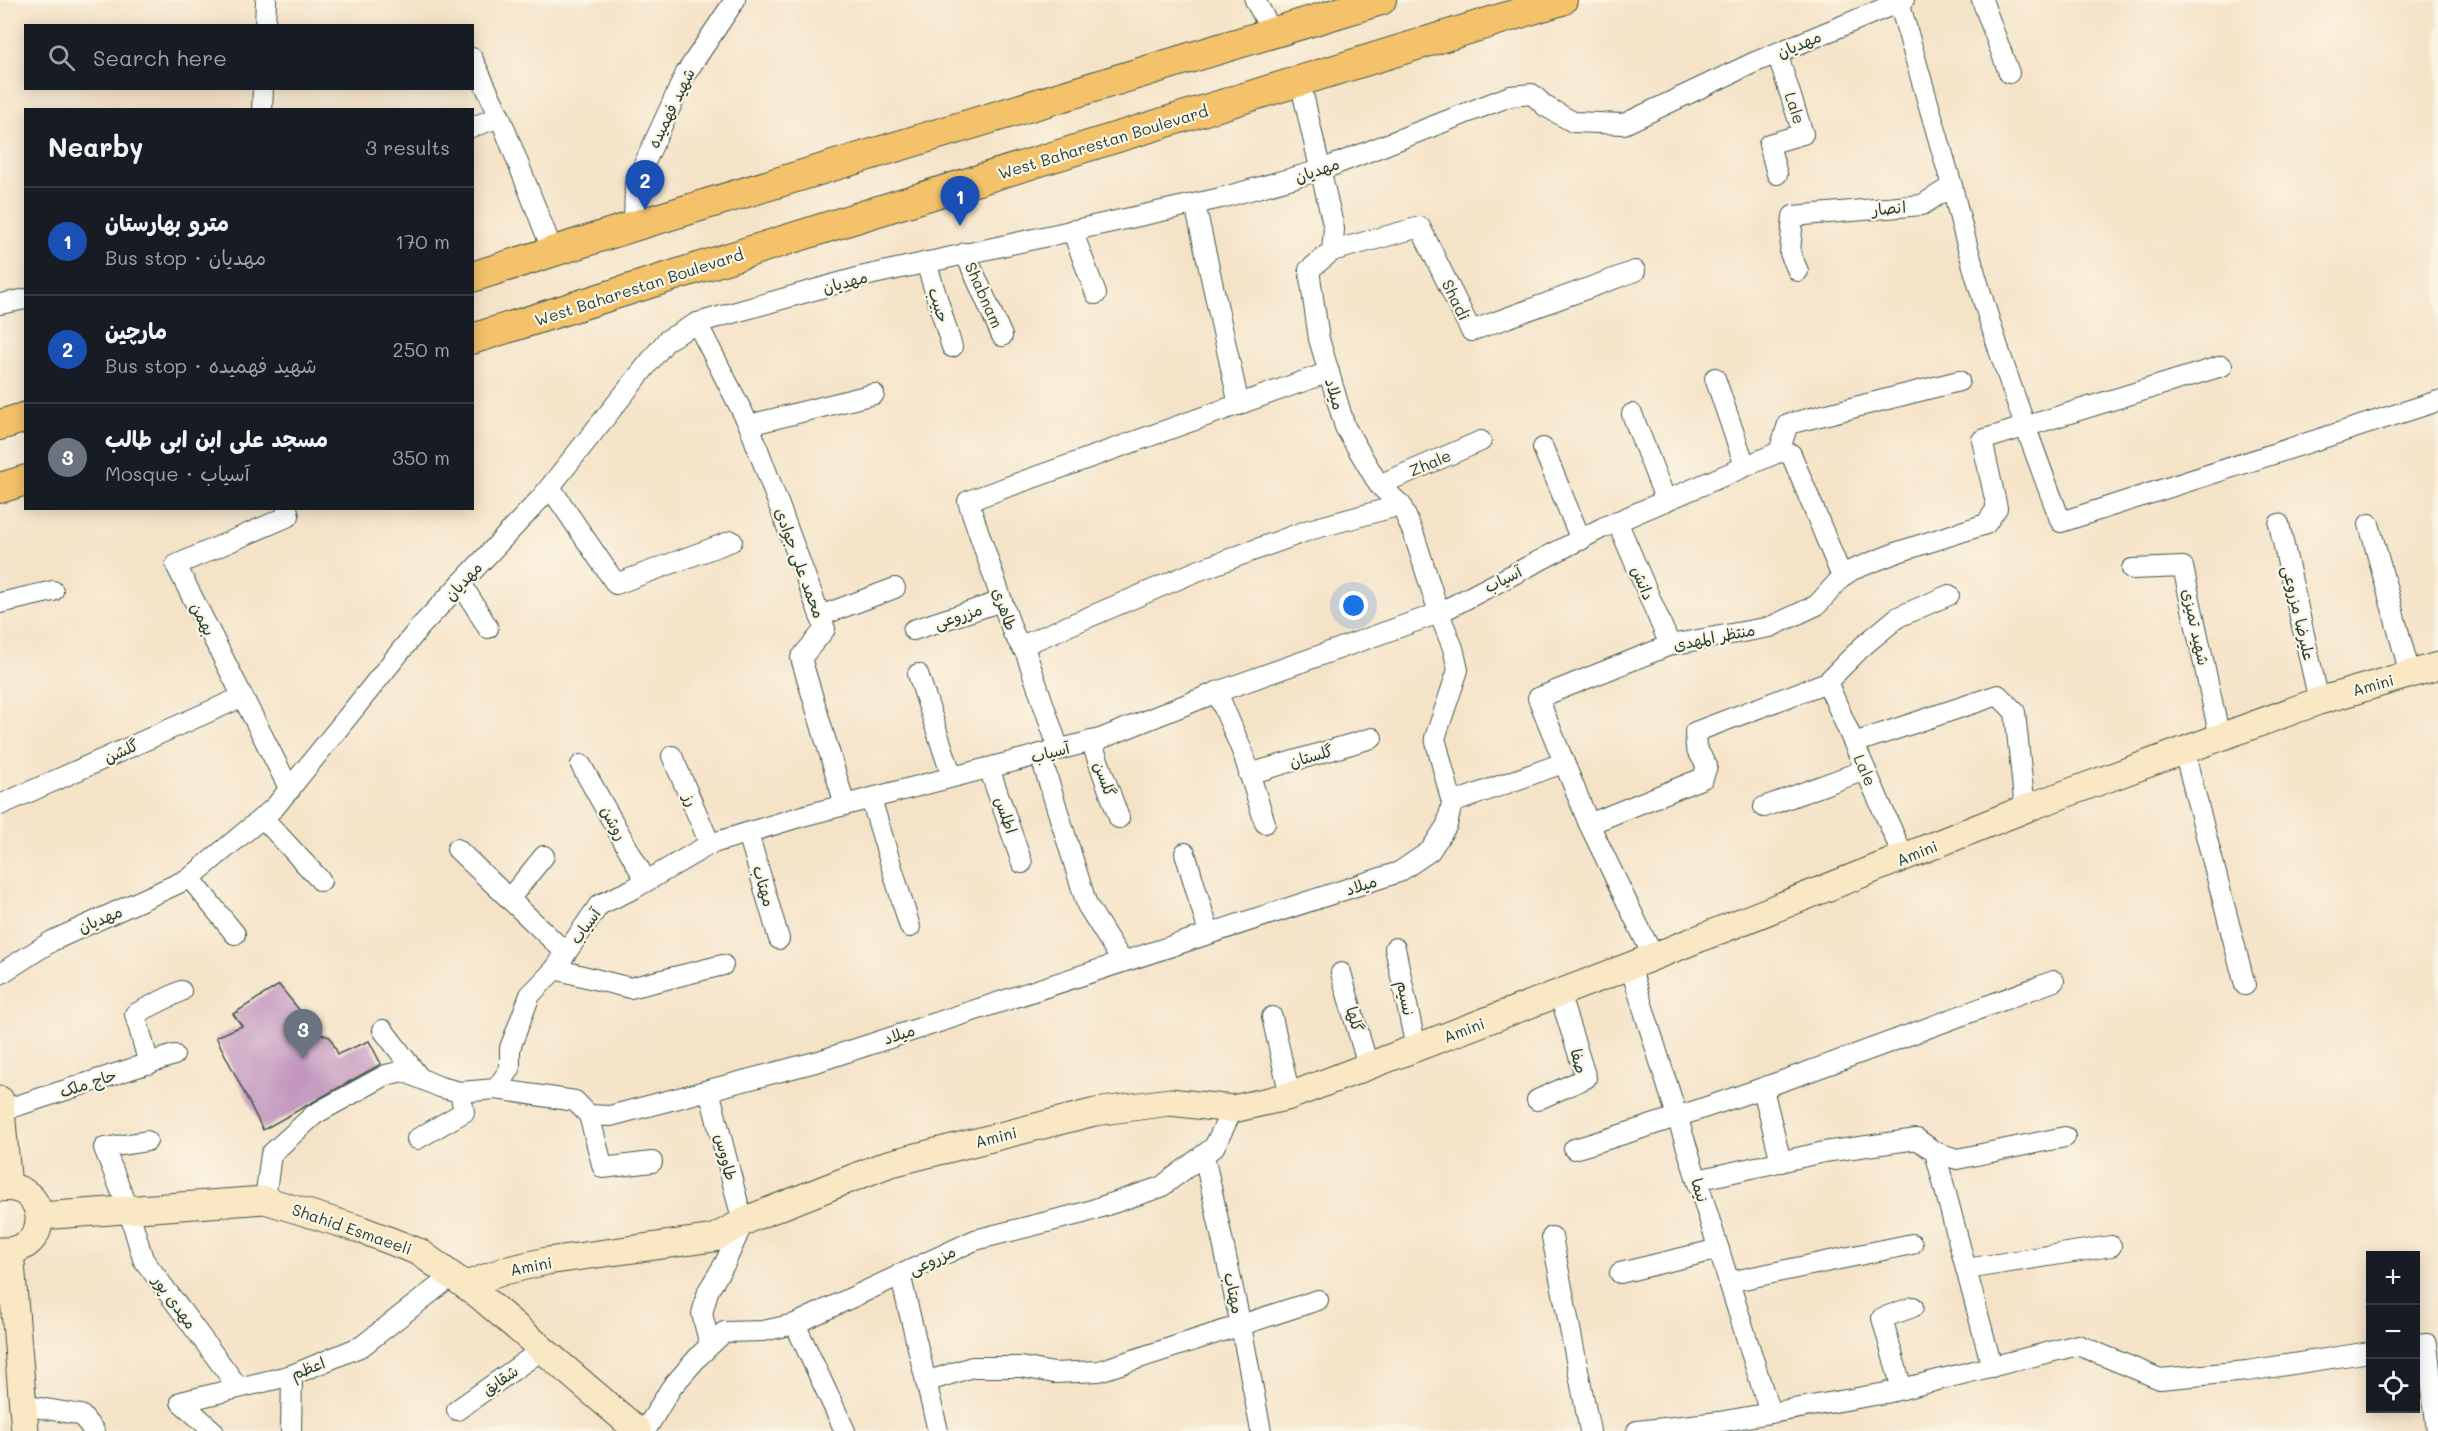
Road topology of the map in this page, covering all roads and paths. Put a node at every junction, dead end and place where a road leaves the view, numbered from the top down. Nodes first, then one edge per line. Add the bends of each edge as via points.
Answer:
1 (266, 0) edge
2 (735, 0) edge
3 (1255, 0) edge
4 (1381, 0) edge
5 (1563, 0) edge
6 (1982, 0) edge
7 (1902, 1) edge
8 (265, 24) edge
9 (1272, 32) junction
10 (1777, 53) junction
11 (474, 62) edge
12 (2009, 73) dead end
13 (1299, 81) junction
14 (263, 90) edge
15 (262, 108) edge
16 (500, 117) junction
17 (474, 126) edge
18 (1321, 170) junction
19 (1777, 174) dead end
20 (1952, 186) junction
21 (1195, 204) junction
22 (634, 226) junction
23 (1072, 230) junction
24 (1332, 250) junction
25 (553, 252) junction
26 (965, 254) junction
27 (926, 262) junction
28 (1635, 271) dead end
29 (1798, 271) dead end
30 (474, 276) edge
31 (1096, 294) dead end
32 (24, 299) edge
33 (0, 304) edge
34 (697, 323) junction
35 (1002, 336) dead end
36 (474, 338) edge
37 (952, 347) dead end
38 (2222, 366) dead end
39 (1329, 372) junction
40 (1715, 378) dead end
41 (1959, 381) dead end
42 (874, 394) dead end
43 (2438, 401) edge
44 (1239, 405) junction
45 (1632, 414) dead end
46 (24, 418) edge
47 (0, 425) edge
48 (749, 425) junction
49 (2025, 426) junction
50 (1481, 441) dead end
51 (1543, 448) dead end
52 (1779, 452) junction
53 (1745, 466) junction
54 (24, 481) edge
55 (1379, 485) junction
56 (550, 487) junction
57 (0, 488) edge
58 (1666, 501) junction
59 (1401, 505) junction
60 (288, 510) edge
61 (1617, 521) junction
62 (2279, 524) dead end
63 (2369, 524) dead end
64 (1581, 540) junction
65 (732, 541) dead end
66 (2132, 569) dead end
67 (1842, 577) junction
68 (461, 583) junction
69 (895, 588) dead end
70 (53, 591) dead end
71 (1950, 595) dead end
72 (1002, 601) junction
73 (0, 603) edge
74 (1439, 613) junction
75 (820, 616) junction
76 (488, 628) dead end
77 (913, 630) dead end
78 (1670, 645) junction
79 (1022, 646) junction
80 (2438, 666) edge
81 (918, 674) dead end
82 (2410, 674) junction
83 (1827, 682) junction
84 (1217, 692) junction
85 (242, 697) junction
86 (2319, 701) junction
87 (1372, 738) dead end
88 (2220, 738) junction
89 (1092, 741) junction
90 (1854, 743) junction
91 (2184, 751) junction
92 (1049, 752) junction
93 (672, 756) dead end
94 (1563, 763) junction
95 (581, 765) dead end
96 (989, 768) junction
97 (1865, 770) junction
98 (1249, 774) junction
99 (952, 777) junction
100 (290, 790) junction
101 (870, 798) junction
102 (1452, 803) junction
103 (845, 805) junction
104 (0, 806) edge
105 (1764, 807) dead end
106 (2025, 809) junction
107 (263, 818) junction
108 (1119, 818) dead end
109 (1265, 823) dead end
110 (1589, 824) junction
111 (748, 833) junction
112 (710, 844) junction
113 (457, 849) dead end
114 (1185, 853) dead end
115 (544, 856) dead end
116 (1904, 858) junction
117 (1022, 863) dead end
118 (190, 878) junction
119 (321, 881) dead end
120 (646, 881) junction
121 (509, 899) junction
122 (910, 927) dead end
123 (1209, 933) junction
124 (235, 934) dead end
125 (779, 939) dead end
126 (1395, 948) dead end
127 (560, 961) junction
128 (1122, 961) junction
129 (1641, 961) junction
130 (723, 965) dead end
131 (1341, 973) dead end
132 (0, 974) edge
133 (2054, 981) dead end
134 (2245, 986) dead end
135 (181, 991) dead end
136 (1559, 993) junction
137 (1272, 1017) dead end
138 (382, 1030) dead end
139 (1416, 1048) junction
140 (174, 1055) dead end
141 (149, 1064) junction
142 (1368, 1066) junction
143 (419, 1077) junction
144 (496, 1089) junction
145 (1763, 1089) junction
146 (709, 1090) junction
147 (460, 1092) junction
148 (1290, 1096) junction
149 (1537, 1100) dead end
150 (1, 1106) edge
151 (1233, 1109) junction
152 (589, 1115) junction
153 (1678, 1118) junction
154 (2065, 1137) dead end
155 (417, 1139) dead end
156 (147, 1141) dead end
157 (1574, 1149) dead end
158 (1935, 1152) junction
159 (1204, 1155) junction
160 (652, 1162) dead end
161 (1781, 1162) junction
162 (1697, 1180) junction
163 (4, 1187) edge
164 (265, 1200) junction
165 (128, 1209) junction
166 (40, 1216) junction
167 (743, 1223) junction
168 (1552, 1237) dead end
169 (1911, 1244) dead end
170 (2111, 1246) dead end
171 (1719, 1249) junction
172 (5, 1251) edge
173 (1966, 1269) junction
174 (1620, 1273) dead end
175 (900, 1274) junction
176 (460, 1280) junction
177 (1729, 1282) junction
178 (1318, 1300) dead end
179 (1913, 1307) dead end
180 (795, 1324) junction
181 (1242, 1326) junction
182 (8, 1329) edge
183 (710, 1345) junction
184 (2420, 1345) edge
185 (543, 1349) junction
186 (2366, 1353) edge
187 (1992, 1366) junction
188 (292, 1375) junction
189 (926, 1382) junction
190 (238, 1387) junction
191 (1902, 1389) junction
192 (457, 1410) dead end
193 (1770, 1413) junction
194 (24, 1418) edge
195 (94, 1431) edge
196 (213, 1431) edge
197 (291, 1431) edge
198 (638, 1431) edge
199 (645, 1431) edge
200 (845, 1431) edge
201 (938, 1431) edge
202 (1261, 1431) edge
203 (1590, 1431) edge
204 (1637, 1431) edge
205 (2437, 1431) edge

1 - 8 street
2 - 22 street, شهید فهمیده via 686,73 635,184
3 - 9 street
4 - 9 main road
5 - 13 main road, West Baharestan Boulevard
6 - 12 street
7 - 10 street, مهدیان
7 - 20 street
9 - 22 main road
10 - 18 street, مهدیان via 1624,124 1573,122 1532,94 1510,96
10 - 19 street, Lale via 1803,134 1769,144
11 - 16 street
13 - 18 street
13 - 36 main road, West Baharestan Boulevard
14 - 15 street
16 - 17 street
16 - 25 street
18 - 21 street, مهدیان
18 - 24 street via 1334,229
20 - 29 street, انصار via 1922,205 1793,216 1790,253
20 - 49 street via 2001,359
21 - 23 street, مهدیان
21 - 44 street
22 - 25 main road
23 - 26 street, مهدیان
23 - 31 street
24 - 28 street, Shadi via 1420,227 1471,331
24 - 39 street, میلاد via 1309,270 1319,339
25 - 30 main road
26 - 27 street, مهدیان
26 - 35 street, Shabnam
27 - 34 street, مهدیان
27 - 37 street, حبیب
32 - 33 street
34 - 48 street, محمد علی جوادی
34 - 56 street, مهدیان via 668,340
38 - 49 street
39 - 44 street
39 - 55 street, میلاد via 1345,427
40 - 53 street
41 - 52 street via 1788,424
42 - 48 street
43 - 49 street via 2061,522
44 - 72 street, طاهری via 968,501
45 - 58 street
46 - 47 main road
48 - 75 street, محمد علی جوادی
49 - 67 street, منتظر المهدی via 1982,440 1997,508 1986,524 1898,552
50 - 55 street, Zhale
51 - 64 street
52 - 53 street, آسیاب
52 - 67 street via 1791,454
53 - 58 street, آسیاب
54 - 57 main road
55 - 59 street, میلاد
56 - 65 street via 616,584
56 - 68 street, مهدیان
58 - 61 street, آسیاب
59 - 74 street, میلاد
59 - 79 street via 1309,530 1197,571
60 - 85 street, بهمن via 289,516 176,565
61 - 64 street, آسیاب
61 - 78 street, دانش
62 - 86 street, علیرضا مزروعی
63 - 82 street
64 - 74 street, آسیاب
66 - 88 street, شهید تمیزی via 2183,567
67 - 78 street, منتظر المهدی via 1817,605 1770,627
68 - 76 street
68 - 100 street, مهدیان via 420,627
69 - 75 street
70 - 73 street
71 - 83 street via 1898,617
72 - 77 street, مزروعی
72 - 79 street, طاهری
74 - 84 street, آسیاب
74 - 102 street, میلاد via 1458,670 1435,738
75 - 103 street, محمد علی جوادی via 825,630 801,658
78 - 94 street, منتظر المهدی via 1538,699
79 - 92 street, طاهری
80 - 82 street, Amini
81 - 99 street
82 - 86 street, Amini
83 - 90 street, Lale
83 - 110 street via 1695,732 1696,748 1707,766 1703,778
84 - 89 street, آسیاب
84 - 98 street
85 - 100 street, بهمن
85 - 104 street, گلشن
86 - 88 street, Amini
87 - 98 street, گلستان
88 - 91 street, Amini
89 - 92 street, آسیاب
89 - 108 street, گلسن
90 - 97 street, Lale
90 - 106 street via 1998,695 2015,712
91 - 106 street, Amini
91 - 134 street
92 - 96 street, آسیاب
92 - 128 street, طاهری via 1087,906
93 - 112 street, رز
94 - 102 street
94 - 110 street, منتظر المهدی
95 - 120 street, روشن
96 - 99 street, آسیاب
96 - 117 street, اطلس
97 - 105 street
97 - 116 street, Lale
98 - 109 street
99 - 101 street, آسیاب
100 - 107 street, مهدیان
101 - 103 street, آسیاب
101 - 122 street
102 - 123 street, میلاد via 1447,825 1430,851 1399,872
103 - 111 street, آسیاب
106 - 116 street, Amini
107 - 118 street, مهدیان
107 - 119 street
110 - 129 street, منتظر المهدی
111 - 112 street, آسیاب
111 - 125 street, مهتاب
112 - 120 street, آسیاب
113 - 121 street
114 - 123 street
115 - 121 street
116 - 129 street, Amini
118 - 124 street
118 - 132 street, مهدیان via 52,940
120 - 127 street, آسیاب via 599,905
121 - 127 street
123 - 128 street, میلاد
126 - 139 street, نسیم
127 - 130 street via 630,988
127 - 144 street, آسیاب via 530,995 510,1048 510,1069
128 - 146 street, میلاد via 819,1061
129 - 136 street, Amini
129 - 153 street, نیما
131 - 142 street, گلها
133 - 145 street
135 - 141 street via 135,1014
136 - 139 street, Amini
136 - 149 street, صفا via 1586,1078
137 - 148 street
138 - 143 street
139 - 142 street, Amini
140 - 141 street, حاج ملک
141 - 150 street, حاج ملک
142 - 148 street, Amini
143 - 147 street
143 - 164 street via 403,1071 386,1075 315,1114 271,1154
144 - 147 street
144 - 152 street via 574,1101
145 - 153 street
145 - 161 street
146 - 152 street, میلاد via 610,1116
146 - 167 street, طاووس
147 - 155 street via 464,1112
148 - 151 street, Amini
150 - 163 street
151 - 159 street, مزروعی via 1214,1147
151 - 167 street, Amini via 1170,1101 1095,1112 888,1164
152 - 160 street via 603,1168
153 - 157 street
153 - 162 street, نیما
154 - 158 street via 1957,1159
156 - 165 street, مهدی پور via 105,1148
158 - 161 street via 1917,1139
158 - 173 street
159 - 175 street, مزروعی via 1161,1187 1083,1213 975,1240
159 - 181 street, مهتاب
161 - 162 street
162 - 171 street, نیما
163 - 166 street via 26,1192
164 - 165 street, Shahid Esmaeeli
164 - 176 street, Shahid Esmaeeli via 419,1252
165 - 166 street, Shahid Esmaeeli
165 - 190 street, مهدی پور via 143,1258
166 - 172 street via 39,1226 28,1244
167 - 176 street, Amini via 714,1238 547,1261
167 - 183 street via 708,1291 702,1314
168 - 203 street
169 - 177 street
170 - 173 street
171 - 174 street
171 - 177 street, نیما
172 - 182 street
173 - 187 street
175 - 180 street, مزروعی
175 - 189 street
176 - 185 street, Shahid Esmaeeli
176 - 188 street, اعظم via 362,1346
177 - 193 street, نیما
178 - 181 street
179 - 191 street via 1882,1318
180 - 183 street, مزروعی via 763,1331 724,1332
180 - 200 street
181 - 189 street via 1099,1371 1054,1373 1020,1366 972,1367
181 - 202 street, مهتاب
182 - 194 street
183 - 199 street, مزروعی via 670,1388
184 - 205 street via 2427,1344
185 - 192 street, شقایق
185 - 198 street, Shahid Esmaeeli
186 - 187 street via 2247,1371 2160,1379 2078,1345
187 - 191 street
188 - 190 street, اعظم
188 - 197 street
189 - 201 street
190 - 196 street, اعظم via 181,1402
191 - 193 street
193 - 204 street
194 - 195 street via 81,1415

